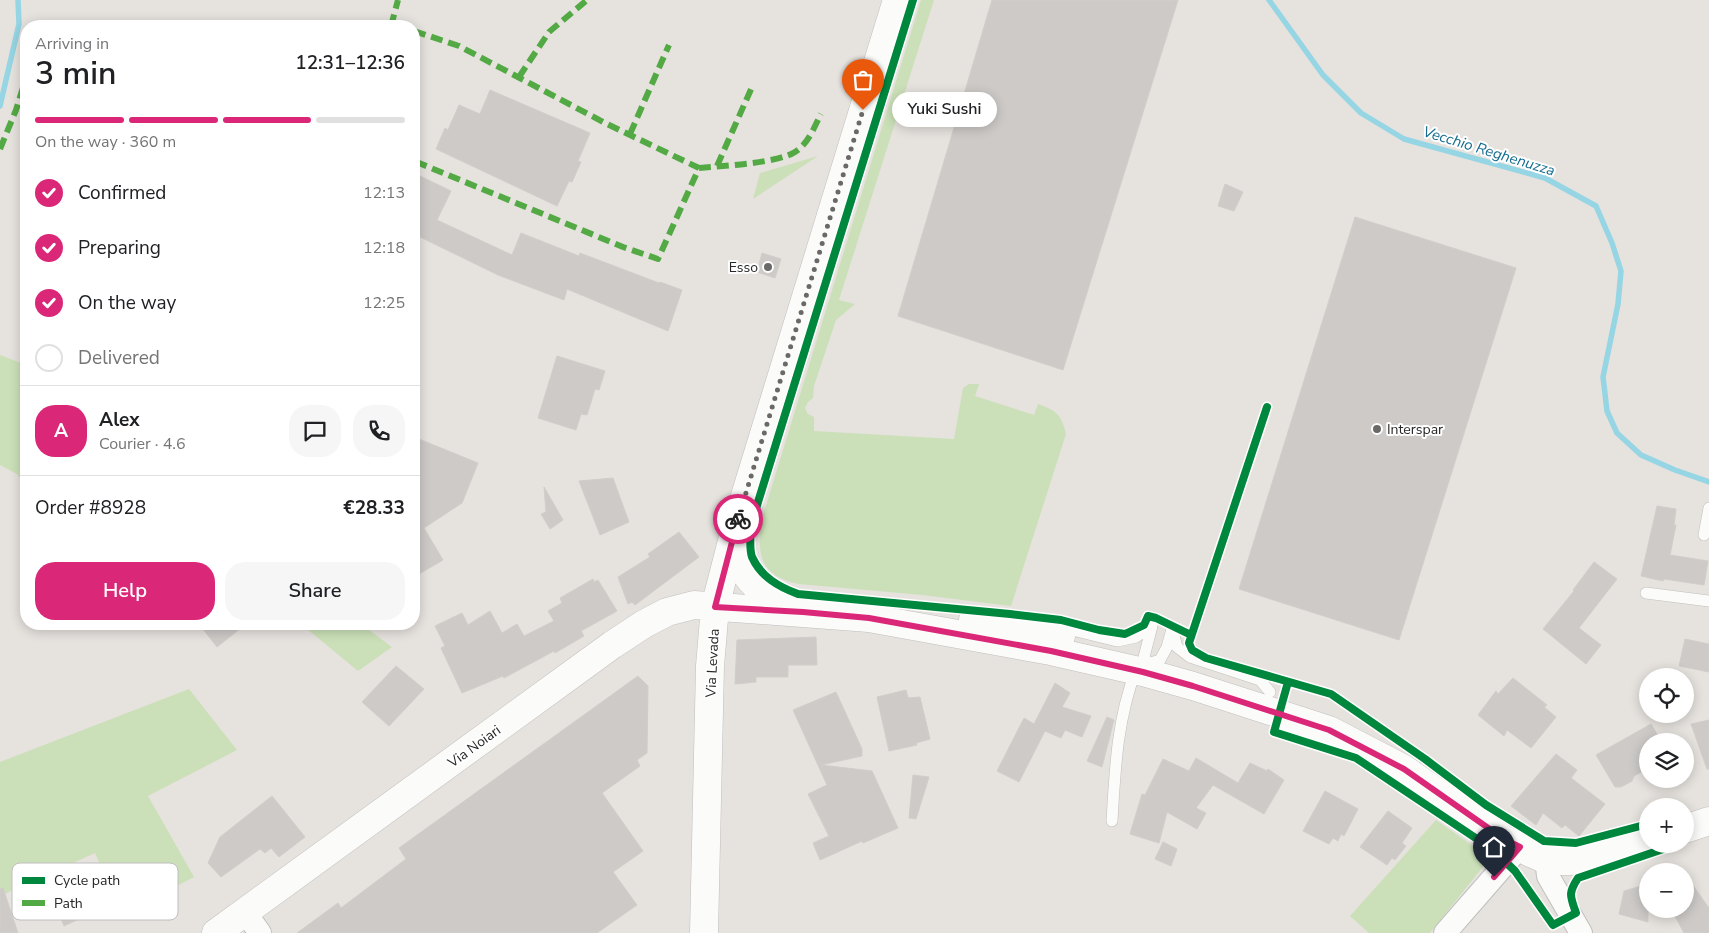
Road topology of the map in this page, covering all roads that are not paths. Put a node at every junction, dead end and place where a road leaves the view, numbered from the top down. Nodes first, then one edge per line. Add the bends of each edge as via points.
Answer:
1 (897, 0) edge
2 (1709, 508) edge
3 (738, 522) junction
4 (1704, 535) dead end
5 (1646, 593) dead end
6 (1709, 601) edge
7 (715, 607) junction
8 (803, 612) junction
9 (869, 618) junction
10 (1017, 624) junction
11 (1147, 663) junction
12 (1260, 698) junction
13 (1709, 821) edge
14 (1112, 822) dead end
15 (1694, 826) edge
16 (1639, 843) edge
17 (1520, 847) junction
18 (1549, 861) junction
19 (252, 923) edge
20 (216, 933) edge
21 (704, 933) edge
22 (1445, 933) edge
23 (1581, 933) edge

1 - 3 street, Via Levada
2 - 4 lane
3 - 7 street, Via Levada
3 - 8 street via 737,553 753,582 767,596
5 - 6 lane
7 - 8 street, Via Noiari
7 - 19 street, Via Noiari via 694,605 666,612 612,645
7 - 21 street, Via Levada via 710,666
8 - 9 street
9 - 10 street via 931,615
9 - 11 street via 1039,649
10 - 11 street
10 - 11 lane via 1030,620 1118,640 1136,637 1152,626
11 - 12 street
11 - 12 lane via 1167,647 1172,629 1177,646 1190,657 1260,680
11 - 14 lane via 1127,693 1116,747
12 - 17 street via 1332,715 1370,740 1404,769
13 - 15 street
16 - 18 street via 1589,859
17 - 18 street
17 - 22 street
18 - 23 street via 1548,876
19 - 20 street, Via Noiari

